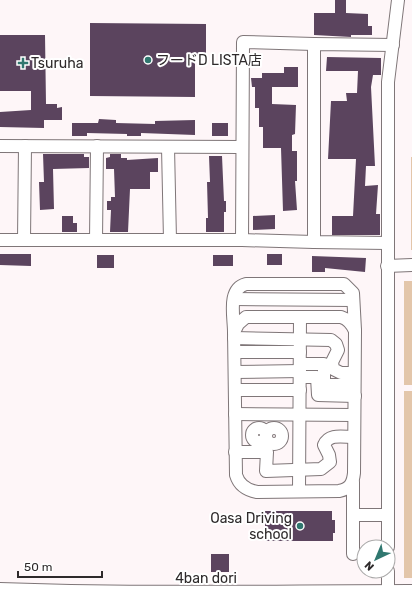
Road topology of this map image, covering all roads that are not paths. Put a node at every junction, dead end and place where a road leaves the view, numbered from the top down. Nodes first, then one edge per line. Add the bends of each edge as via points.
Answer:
1 (398, 0) edge
2 (314, 44) junction
3 (393, 45) junction
4 (0, 146) edge
5 (25, 146) junction
6 (97, 146) junction
7 (168, 147) junction
8 (242, 147) junction
9 (0, 240) edge
10 (24, 240) junction
11 (96, 240) junction
12 (170, 240) junction
13 (242, 240) junction
14 (314, 242) junction
15 (387, 243) junction
16 (387, 266) junction
17 (412, 266) edge
18 (300, 317) junction
19 (355, 331) junction
20 (234, 336) junction
21 (300, 339) junction
22 (235, 352) junction
23 (300, 366) junction
24 (235, 372) junction
25 (354, 373) junction
26 (235, 390) junction
27 (300, 390) junction
28 (354, 390) junction
29 (235, 414) junction
30 (274, 414) junction
31 (300, 414) junction
32 (354, 415) junction
33 (235, 434) junction
34 (354, 437) junction
35 (235, 452) junction
36 (299, 470) junction
37 (353, 482) junction
38 (299, 491) junction
39 (353, 514) junction
40 (388, 515) junction
41 (388, 539) edge
42 (353, 554) dead end
43 (388, 579) edge
44 (0, 589) edge
45 (412, 591) edge
46 (388, 593) edge

1 - 3 street
2 - 3 street
2 - 8 street via 243,42
2 - 14 street
3 - 15 street via 388,82
4 - 5 street
5 - 6 street
5 - 10 street
6 - 7 street
6 - 11 street
7 - 8 street
7 - 12 street
8 - 13 street
9 - 10 street
10 - 11 street
11 - 12 street
12 - 13 street
13 - 14 street
14 - 15 street
15 - 16 street
16 - 17 street
16 - 40 street
18 - 19 street via 344,318
18 - 20 street via 249,317 238,324
18 - 21 street
19 - 20 street via 353,293 348,287 336,284 246,284 238,287 234,299
19 - 25 street
20 - 21 street via 267,334
20 - 22 street
21 - 23 street
21 - 25 street via 333,342 338,350 332,362 333,369 341,373
22 - 23 street
22 - 24 street
23 - 24 street
23 - 27 street
23 - 28 street via 324,364 324,385
24 - 26 street
25 - 28 street
26 - 27 street via 257,395 277,395
26 - 29 street
27 - 31 street
28 - 32 street
29 - 30 street
29 - 33 street
30 - 31 street
30 - 33 street via 270,432 264,441 259,443 254,441 251,435
31 - 32 street
31 - 36 street
32 - 34 street
33 - 35 street
34 - 36 street via 330,438 324,445 330,459 328,465 321,469
34 - 37 street
35 - 36 street via 267,452 266,471
35 - 38 street via 236,475 238,481 246,488 257,492
36 - 38 street
37 - 38 street via 348,489 339,492
37 - 39 street
39 - 40 street
39 - 42 street
40 - 41 street
43 - 46 street
44 - 46 street, 4ban dori via 89,592
45 - 46 street, 4ban dori

